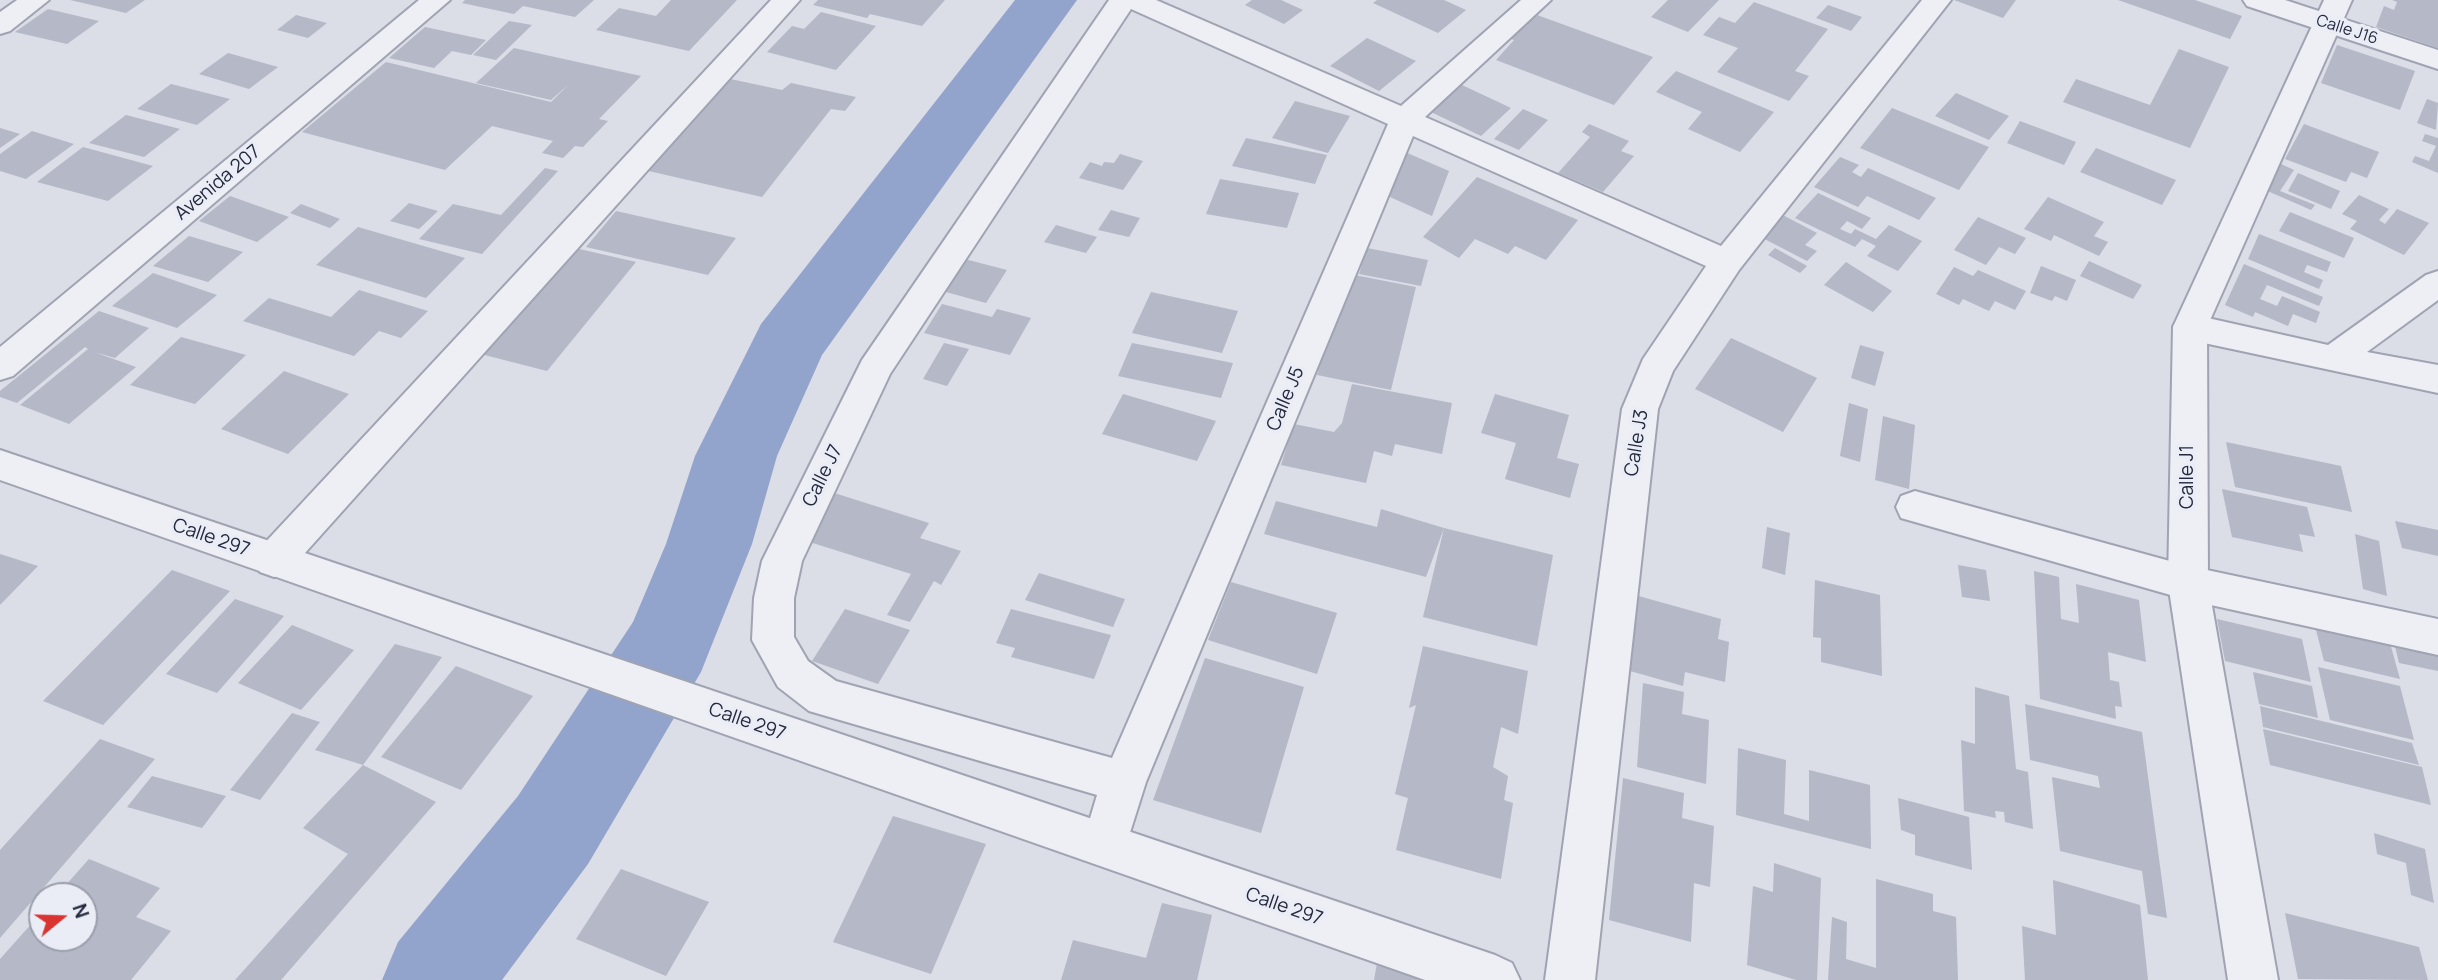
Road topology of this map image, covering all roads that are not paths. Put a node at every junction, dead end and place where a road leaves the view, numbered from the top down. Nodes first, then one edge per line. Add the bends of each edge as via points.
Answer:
1 (35, 0) edge
2 (436, 0) edge
3 (786, 0) edge
4 (1123, 0) edge
5 (1133, 0) edge
6 (1537, 0) edge
7 (1937, 0) edge
8 (2257, 0) edge
9 (2333, 12) edge
10 (0, 24) edge
11 (2438, 60) edge
12 (1405, 119) junction
13 (1727, 262) junction
14 (2438, 283) edge
15 (2190, 327) junction
16 (2333, 359) junction
17 (0, 367) edge
18 (2438, 379) edge
19 (0, 465) edge
20 (1914, 508) dead end
21 (274, 560) junction
22 (2188, 583) junction
23 (2438, 637) edge
24 (1124, 782) junction
25 (1105, 845) junction
26 (1495, 980) edge
27 (1570, 980) edge
28 (2253, 980) edge

1 - 10 street
2 - 17 street, Avenida 207
3 - 21 street
4 - 24 street, Calle J7 via 875,369 782,561 774,598 773,640 793,674 824,697
5 - 12 street
6 - 12 street, Calle J5
7 - 13 street, Calle J3
8 - 9 street, Calle J16
9 - 11 street, Calle J16
9 - 15 street, Calle J1
12 - 13 street
12 - 24 street, Calle J5
13 - 27 street, Calle J3 via 1656,368 1640,409
14 - 16 street
15 - 16 street
15 - 22 street, Calle J1
16 - 18 street
19 - 21 street, Calle 297
20 - 22 street
21 - 25 street, Calle 297
22 - 23 street
22 - 28 street, Calle J1
24 - 25 street, Calle J5
25 - 26 street, Calle 297

